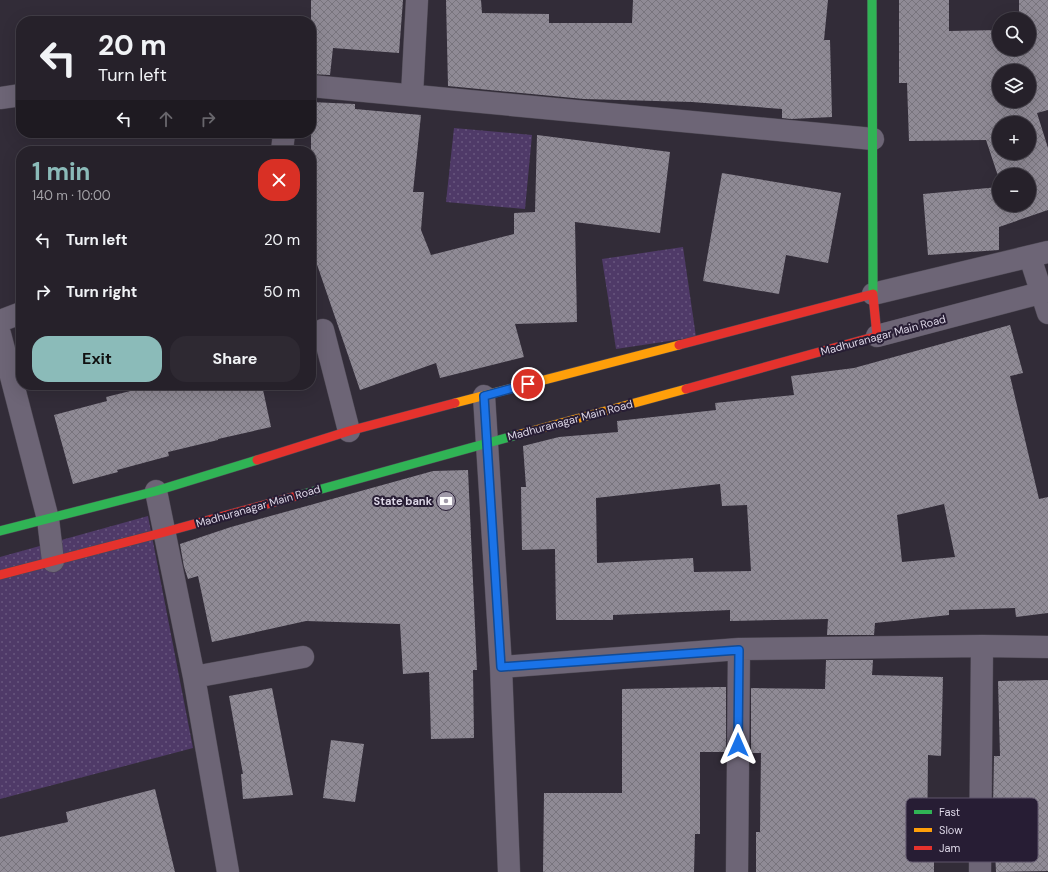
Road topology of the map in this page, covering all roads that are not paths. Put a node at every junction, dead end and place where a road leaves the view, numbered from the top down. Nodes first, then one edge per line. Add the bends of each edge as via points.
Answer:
1 (417, 0) edge
2 (872, 0) edge
3 (316, 86) edge
4 (412, 95) junction
5 (16, 96) edge
6 (0, 98) edge
7 (873, 139) junction
8 (1039, 255) edge
9 (1045, 292) edge
10 (873, 294) junction
11 (1048, 313) edge
12 (16, 315) edge
13 (0, 321) edge
14 (323, 330) dead end
15 (0, 334) edge
16 (877, 336) junction
17 (484, 396) junction
18 (349, 432) junction
19 (487, 442) junction
20 (156, 491) junction
21 (48, 519) junction
22 (0, 531) edge
23 (165, 532) junction
24 (53, 561) junction
25 (0, 575) edge
26 (982, 646) junction
27 (1048, 647) edge
28 (739, 650) junction
29 (303, 657) dead end
30 (501, 667) junction
31 (194, 677) junction
32 (981, 798) edge
33 (980, 862) edge
34 (228, 872) edge
35 (509, 872) edge
36 (738, 872) edge
37 (980, 872) edge

1 - 4 street
2 - 7 street
3 - 4 street
4 - 7 street
5 - 6 street
7 - 10 street
8 - 9 street
8 - 10 street
9 - 11 street
9 - 16 street, Madhuranagar Main Road
10 - 16 street
10 - 17 street
12 - 13 street
14 - 18 street
15 - 21 street
16 - 19 street, Madhuranagar Main Road
17 - 18 street
17 - 19 street
18 - 20 street
19 - 23 street, Madhuranagar Main Road
19 - 30 street
20 - 21 street
20 - 23 street
21 - 22 street
21 - 24 street
23 - 24 street, Madhuranagar Main Road
23 - 31 street
24 - 25 street, Madhuranagar Main Road
26 - 27 street
26 - 28 street
26 - 32 street
28 - 30 street
28 - 36 street
29 - 31 street
30 - 35 street
31 - 34 street
33 - 37 street

